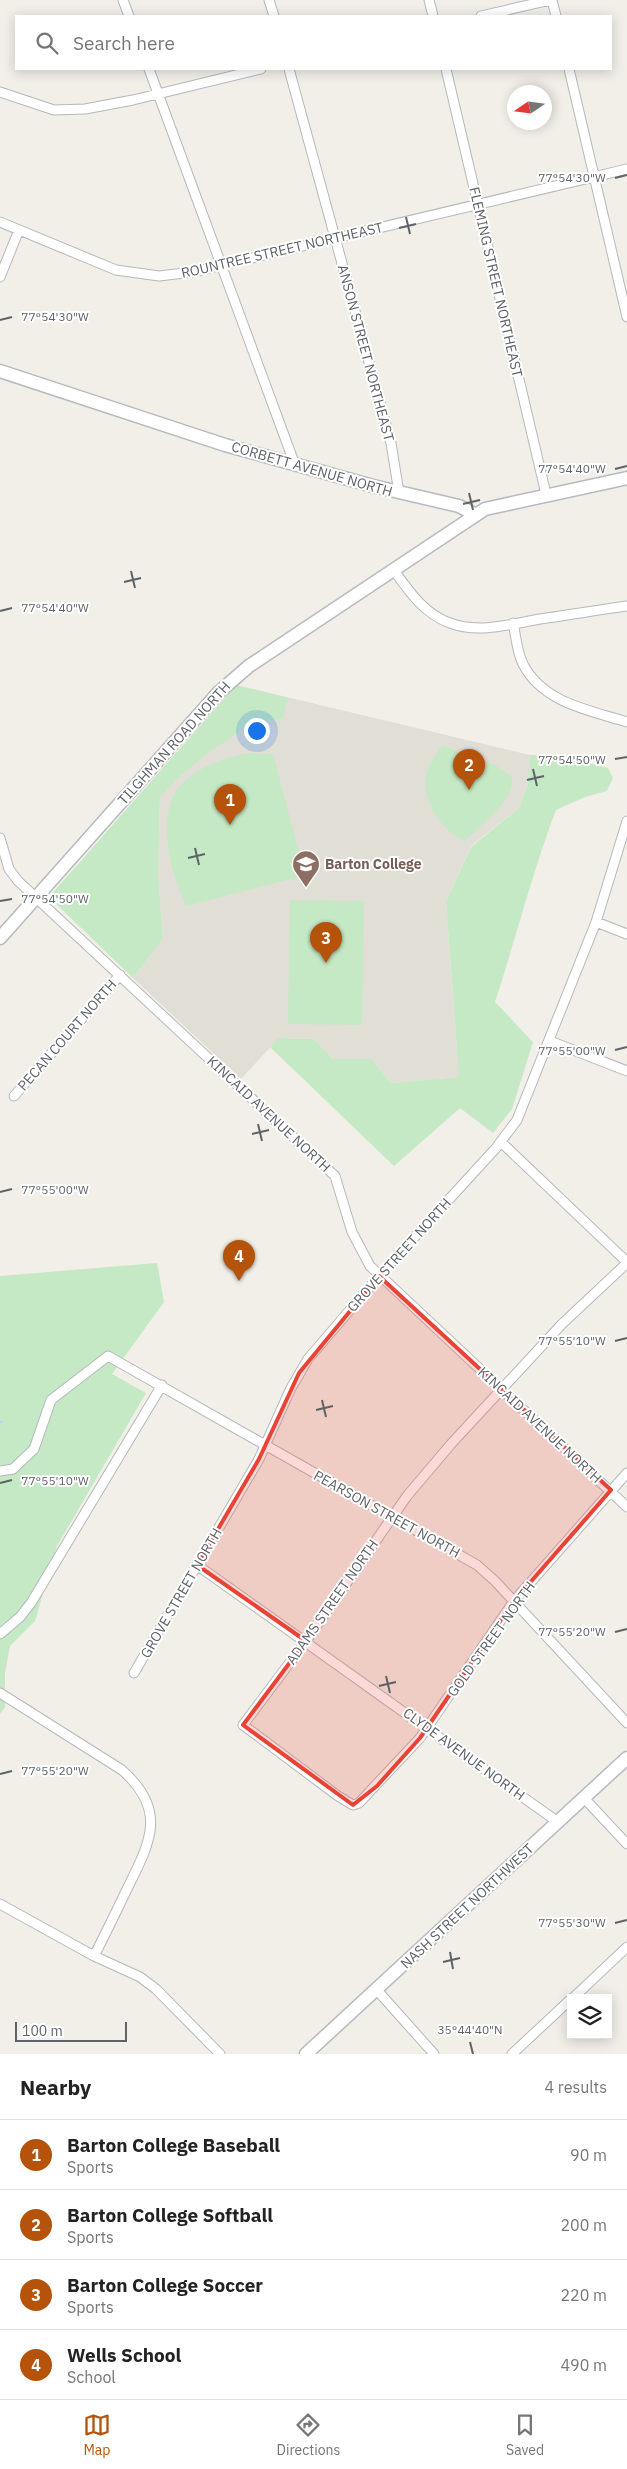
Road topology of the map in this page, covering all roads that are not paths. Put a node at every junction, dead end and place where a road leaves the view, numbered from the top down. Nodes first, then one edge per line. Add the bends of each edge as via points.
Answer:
1 (123, 0) edge
2 (269, 0) edge
3 (430, 0) edge
4 (551, 0) edge
5 (129, 15) edge
6 (274, 15) edge
7 (433, 15) edge
8 (484, 15) edge
9 (556, 15) edge
10 (149, 70) edge
11 (257, 70) edge
12 (289, 70) edge
13 (446, 70) edge
14 (569, 70) edge
15 (0, 92) edge
16 (158, 93) junction
17 (627, 169) edge
18 (594, 177) junction
19 (477, 204) junction
20 (0, 222) edge
21 (19, 230) junction
22 (335, 238) junction
23 (222, 264) junction
24 (0, 277) edge
25 (627, 318) edge
26 (0, 371) edge
27 (295, 465) junction
28 (627, 478) edge
29 (399, 493) junction
30 (546, 494) junction
31 (476, 515) junction
32 (393, 569) junction
33 (627, 606) edge
34 (513, 623) junction
35 (627, 722) edge
36 (627, 821) edge
37 (0, 838) edge
38 (35, 897) junction
39 (596, 922) junction
40 (627, 934) edge
41 (0, 938) edge
42 (120, 975) junction
43 (550, 1041) junction
44 (627, 1070) edge
45 (14, 1096) dead end
46 (501, 1142) junction
47 (627, 1263) edge
48 (379, 1276) junction
49 (162, 1385) junction
50 (502, 1389) junction
51 (266, 1445) junction
52 (0, 1472) edge
53 (627, 1473) edge
54 (611, 1490) junction
55 (627, 1507) edge
56 (391, 1517) junction
57 (197, 1565) junction
58 (514, 1601) junction
59 (0, 1634) edge
60 (306, 1641) junction
61 (134, 1673) dead end
62 (0, 1693) edge
63 (627, 1723) edge
64 (427, 1728) junction
65 (627, 1758) edge
66 (584, 1798) junction
67 (356, 1804) joint
68 (558, 1822) junction
69 (627, 1844) edge
70 (0, 1904) edge
71 (627, 1948) edge
72 (94, 1956) junction
73 (376, 1989) junction
74 (577, 1994) edge
75 (567, 2004) edge
76 (220, 2054) edge
77 (306, 2054) edge
78 (434, 2054) edge
79 (512, 2054) edge

1 - 5 street
2 - 6 street
3 - 7 street
4 - 8 street
4 - 9 street
10 - 16 street
11 - 16 street
12 - 22 street, ANSON STREET NORTHEAST
13 - 19 street, FLEMING STREET NORTHEAST
14 - 18 street
15 - 16 street via 44,107 64,110 104,106
16 - 23 street
17 - 18 street, ROUNTREE STREET NORTHEAST
18 - 19 street, ROUNTREE STREET NORTHEAST
18 - 25 street
19 - 22 street, ROUNTREE STREET NORTHEAST
19 - 30 street, FLEMING STREET NORTHEAST
20 - 21 street, ROUNTREE STREET NORTHEAST
21 - 23 street, ROUNTREE STREET NORTHEAST via 116,270 148,276 186,273
21 - 24 street
22 - 23 street, ROUNTREE STREET NORTHEAST
22 - 29 street, ANSON STREET NORTHEAST via 391,443
23 - 27 street
26 - 27 street, CORBETT AVENUE NORTH
27 - 29 street, CORBETT AVENUE NORTH
28 - 30 street
29 - 31 street, CORBETT AVENUE NORTH via 459,506
30 - 31 street via 485,509
31 - 32 street, TILGHMAN ROAD NORTH
32 - 34 street via 420,602 451,623 480,628
32 - 38 street, TILGHMAN ROAD NORTH via 268,652 229,682
33 - 34 street
34 - 35 street via 523,664 539,686 566,702
36 - 39 street, GROVE STREET NORTH
37 - 38 street, KINCAID AVENUE NORTH via 12,875
38 - 41 street, TILGHMAN ROAD NORTH
38 - 42 street, KINCAID AVENUE NORTH
39 - 40 street
39 - 43 street, GROVE STREET NORTH
42 - 45 street, PECAN COURT NORTH
42 - 48 street, KINCAID AVENUE NORTH via 335,1176 360,1251
43 - 44 street
43 - 46 street, GROVE STREET NORTH via 522,1111
46 - 47 street
46 - 48 street, GROVE STREET NORTH
47 - 50 street, ADAMS STREET NORTH via 562,1324
48 - 50 street, KINCAID AVENUE NORTH
48 - 51 street, GROVE STREET NORTH via 308,1359 287,1396
49 - 51 street, PEARSON STREET NORTH
49 - 52 street, PEARSON STREET NORTH via 108,1356 51,1400 34,1449 13,1469
49 - 59 street via 31,1603
50 - 54 street, KINCAID AVENUE NORTH
50 - 56 street, ADAMS STREET NORTH
51 - 56 street, PEARSON STREET NORTH
51 - 57 street, GROVE STREET NORTH
53 - 54 street, GOLD STREET NORTH
54 - 55 street, KINCAID AVENUE NORTH
54 - 58 street, GOLD STREET NORTH
56 - 58 street, PEARSON STREET NORTH via 472,1562
56 - 60 street, ADAMS STREET NORTH
57 - 60 street, CLYDE AVENUE NORTH
57 - 61 street, GROVE STREET NORTH
58 - 63 street, PEARSON STREET NORTH
58 - 64 street, GOLD STREET NORTH
60 - 64 street, CLYDE AVENUE NORTH
60 - 67 street, ADAMS STREET NORTH via 243,1725 338,1796
62 - 72 street via 122,1770 134,1781 146,1801 151,1825 148,1847
64 - 67 street, GOLD STREET NORTH via 387,1775
64 - 68 street, CLYDE AVENUE NORTH
65 - 66 street, NASH STREET NORTHWEST
66 - 68 street, NASH STREET NORTHWEST
66 - 69 street
68 - 73 street, NASH STREET NORTHWEST
70 - 72 street
71 - 74 street
72 - 76 street via 129,1971 156,1989
73 - 77 street, NASH STREET NORTHWEST
73 - 78 street
75 - 79 street

